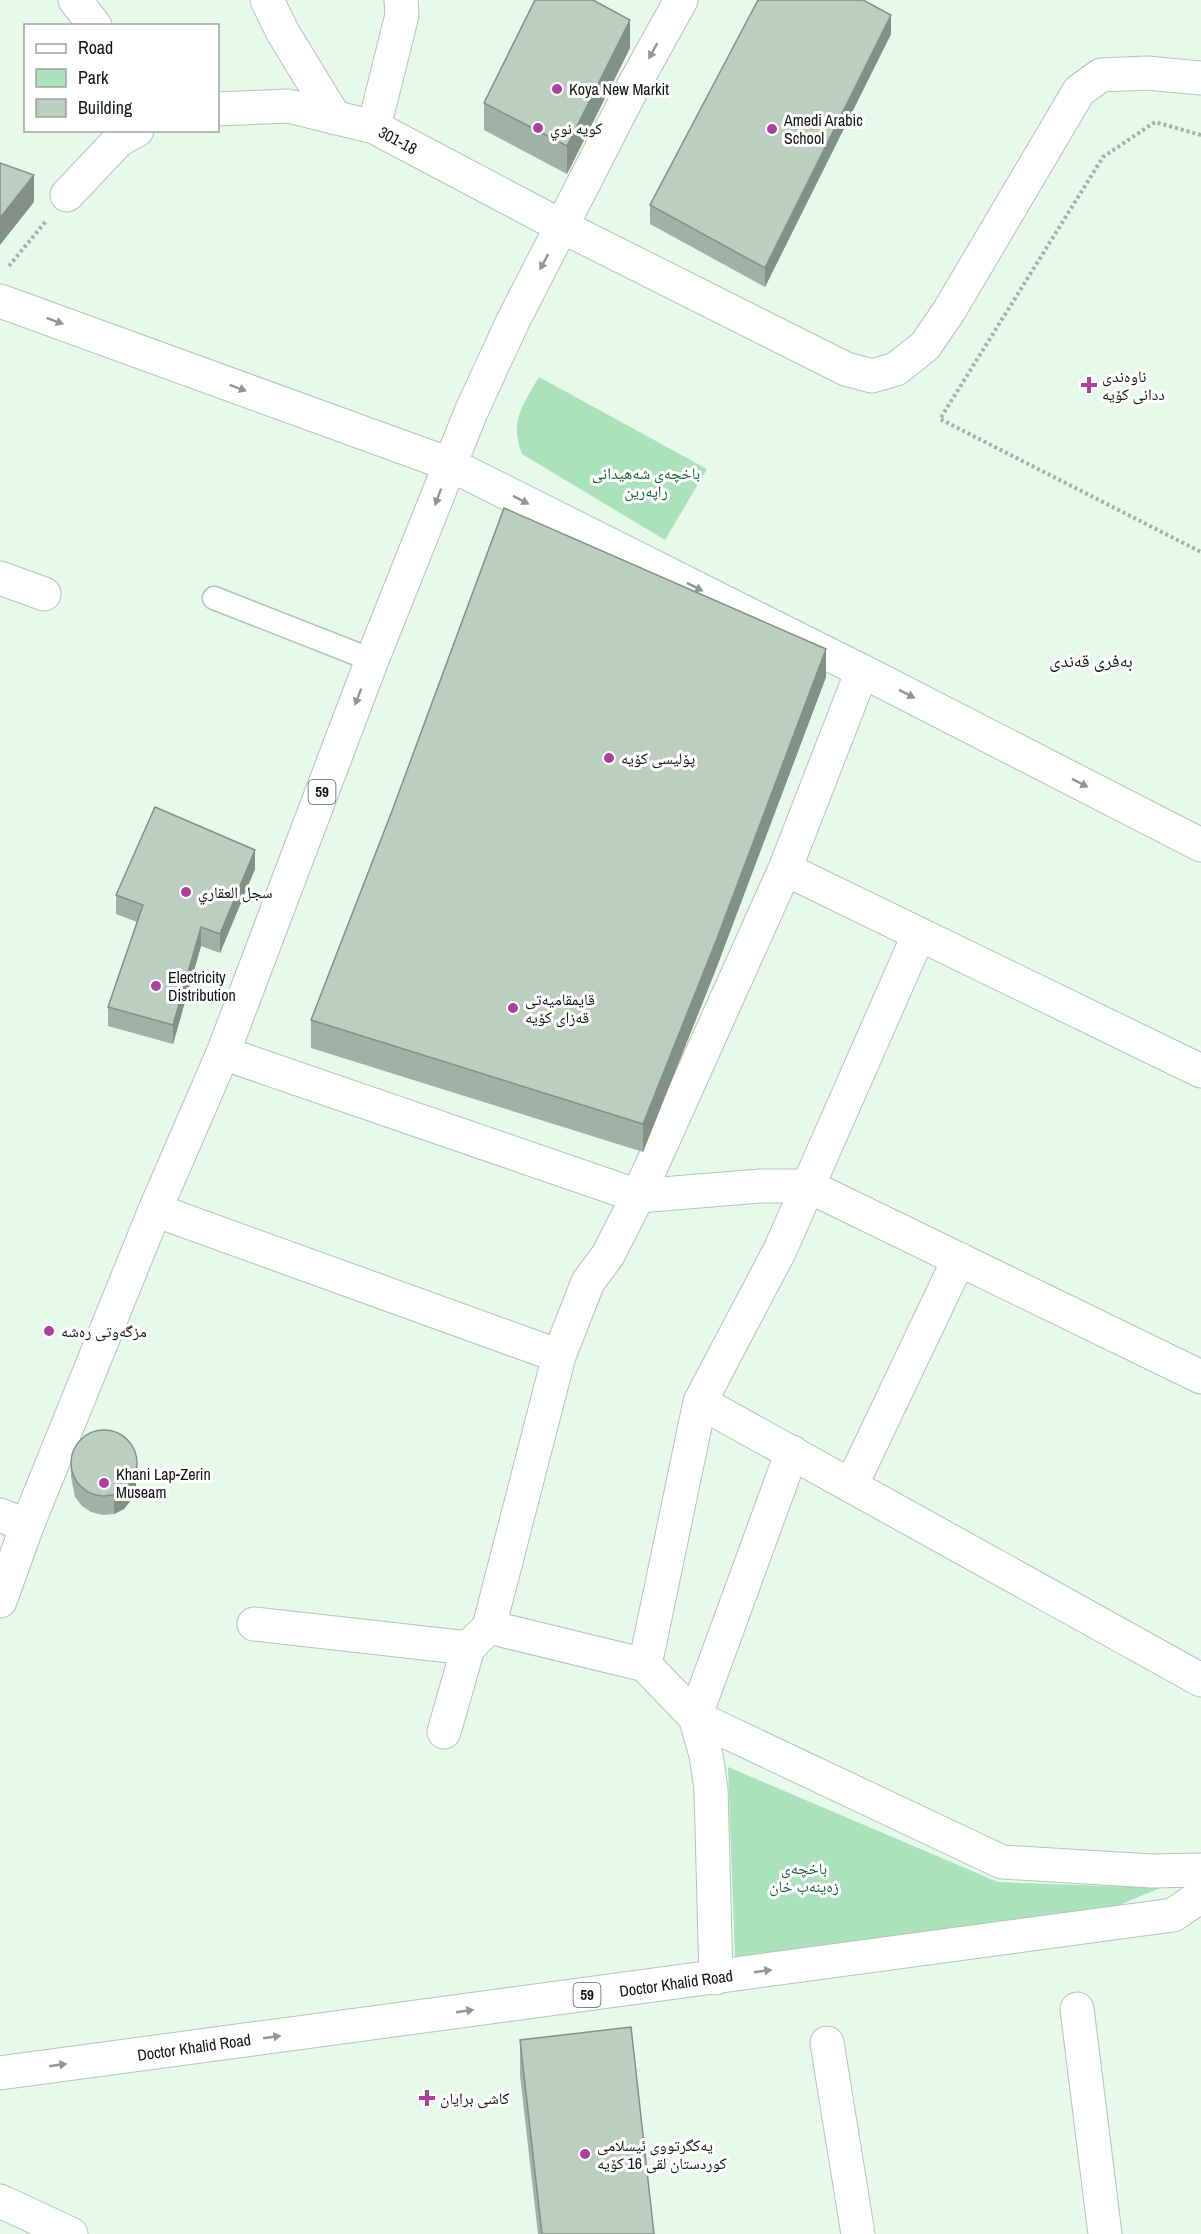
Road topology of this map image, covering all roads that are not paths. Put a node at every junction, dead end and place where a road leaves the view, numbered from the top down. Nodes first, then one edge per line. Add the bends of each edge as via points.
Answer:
1 (75, 0) edge
2 (267, 0) edge
3 (401, 0) edge
4 (681, 0) edge
5 (93, 24) edge
6 (1201, 78) edge
7 (219, 109) edge
8 (334, 118) junction
9 (374, 127) junction
10 (133, 132) edge
11 (67, 195) road end
12 (563, 227) junction
13 (0, 301) edge
14 (450, 464) junction
15 (0, 578) edge
16 (44, 594) dead end
17 (214, 598) dead end
18 (372, 660) junction
19 (862, 671) junction
20 (1201, 845) edge
21 (785, 869) junction
22 (919, 934) junction
23 (223, 1053) junction
24 (1201, 1071) edge
25 (808, 1186) junction
26 (638, 1196) junction
27 (155, 1210) junction
28 (959, 1259) junction
29 (559, 1356) junction
30 (1201, 1377) edge
31 (700, 1401) junction
32 (792, 1452) junction
33 (851, 1486) junction
34 (14, 1520) edge
35 (0, 1601) edge
36 (254, 1624) dead end
37 (479, 1638) junction
38 (645, 1665) junction
39 (1201, 1680) edge
40 (694, 1717) junction
41 (444, 1732) dead end
42 (1201, 1870) edge
43 (1201, 1896) edge
44 (716, 1978) junction
45 (1077, 2009) dead end
46 (827, 2043) dead end
47 (0, 2073) edge
48 (0, 2200) edge
49 (70, 2234) edge
50 (858, 2234) edge
51 (1106, 2234) edge

1 - 5 street
2 - 8 street
3 - 9 street via 402,15
4 -> 12 street, 59
6 - 12 street, 301-18 via 1147,73 1101,75 1079,91 925,346 896,369 872,376 846,369
7 - 8 street, 301-18 via 288,106
8 - 9 street, 301-18
9 - 12 street, 301-18
10 - 11 street via 119,140
12 -> 14 street, 59 via 493,362
13 -> 14 street
14 -> 18 street, 59
14 -> 19 street
15 - 16 street
17 - 18 lane
18 -> 23 street, 59
19 -> 20 street
19 - 21 street
21 - 22 street
21 - 26 street
22 - 24 street
22 - 25 street
23 - 26 street
23 - 27 street, 59
25 - 26 street
25 - 28 street
25 - 31 street via 780,1250
26 - 29 street via 608,1255 588,1282
27 - 29 street
27 - 34 street, 59
28 - 30 street
28 - 33 street
29 - 37 street
31 - 32 street
31 - 38 street
32 - 33 street
32 - 40 street
33 - 39 street
34 - 35 street, 59
36 - 37 street
37 - 38 street
37 - 41 street
38 - 40 street
40 - 42 street via 1002,1862
40 - 44 street via 711,1789
44 -> 43 street, Doctor Khalid Road / 59 via 1173,1915
47 -> 44 street, Doctor Khalid Road / 59
45 - 51 street
46 - 50 street
48 - 49 street

